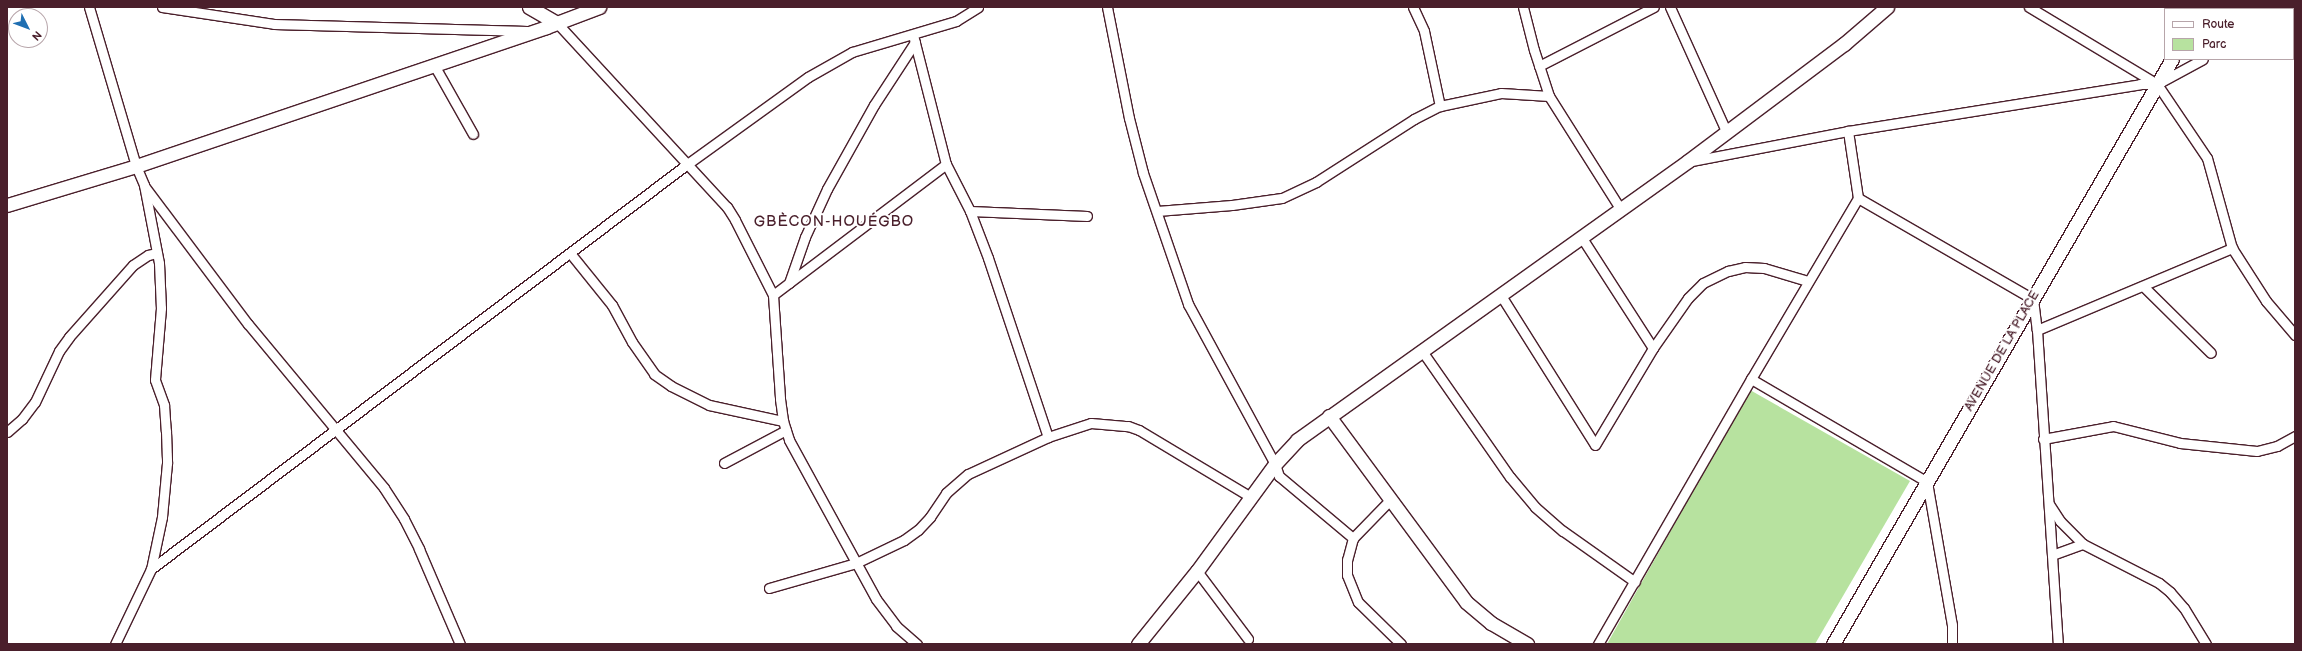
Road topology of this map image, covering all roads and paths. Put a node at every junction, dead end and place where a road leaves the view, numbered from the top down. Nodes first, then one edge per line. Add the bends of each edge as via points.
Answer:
1 (89, 7) edge
2 (162, 7) edge
3 (530, 7) edge
4 (599, 7) edge
5 (978, 7) edge
6 (1107, 7) edge
7 (1413, 7) edge
8 (1523, 7) edge
9 (1654, 7) edge
10 (1670, 7) edge
11 (1887, 7) edge
12 (2029, 7) edge
13 (557, 23) junction
14 (534, 31) junction
15 (914, 39) junction
16 (2171, 60) edge
17 (2201, 60) edge
18 (434, 65) junction
19 (1539, 66) junction
20 (2158, 84) junction
21 (1549, 96) junction
22 (1440, 106) junction
23 (1726, 131) junction
24 (1848, 131) junction
25 (473, 134) dead end
26 (1688, 161) junction
27 (946, 164) junction
28 (686, 165) junction
29 (136, 166) junction
30 (144, 185) junction
31 (1858, 198) junction
32 (7, 205) edge
33 (1621, 210) junction
34 (970, 211) junction
35 (1157, 211) junction
36 (1088, 216) dead end
37 (1582, 238) junction
38 (2232, 248) junction
39 (157, 253) junction
40 (570, 253) junction
41 (1808, 281) junction
42 (789, 283) junction
43 (2143, 286) junction
44 (1500, 294) junction
45 (774, 295) junction
46 (2032, 299) junction
47 (2037, 330) junction
48 (2295, 335) edge
49 (1653, 348) junction
50 (1422, 351) junction
51 (2211, 353) dead end
52 (1751, 379) junction
53 (1329, 416) junction
54 (783, 421) junction
55 (336, 429) junction
56 (786, 430) junction
57 (7, 432) edge
58 (2295, 436) edge
59 (1048, 437) junction
60 (2043, 439) junction
61 (724, 463) dead end
62 (1275, 464) junction
63 (1927, 482) junction
64 (1251, 497) junction
65 (1390, 500) junction
66 (2048, 502) junction
67 (1353, 538) junction
68 (2083, 544) junction
69 (2052, 556) junction
70 (856, 563) junction
71 (151, 569) junction
72 (1197, 571) junction
73 (1635, 582) junction
74 (769, 588) dead end
75 (1248, 639) dead end
76 (115, 644) edge
77 (460, 644) edge
78 (917, 644) edge
79 (1138, 644) edge
80 (1401, 644) edge
81 (1527, 644) edge
82 (1598, 644) edge
83 (1833, 644) edge
84 (1952, 644) edge
85 (2058, 644) edge
86 (2206, 644) edge

1 - 29 street
2 - 14 street via 274,24
3 - 13 street
4 - 13 street
5 - 15 street via 967,16
6 - 35 street via 1129,118 1143,173
7 - 22 street via 1424,31
8 - 19 street
9 - 19 street
10 - 23 street
11 - 23 street via 1844,44
12 - 20 street
13 - 14 street
13 - 28 street
14 - 18 street
15 - 27 street
15 - 28 street via 869,46 835,60
15 - 42 street via 827,189 805,237
16 - 20 street, AVENUE DE LA PLACE
17 - 20 street
18 - 25 street
18 - 29 street
19 - 21 street
20 - 24 street via 2140,84
20 - 38 street via 2207,158
20 - 46 street, AVENUE DE LA PLACE
21 - 22 street via 1502,93
21 - 33 street
22 - 35 street via 1414,119 1316,182 1282,198 1227,206
23 - 26 street
24 - 26 street
24 - 31 street
26 - 33 street
27 - 34 street
27 - 42 street
28 - 40 street
28 - 45 street via 726,207
29 - 30 street
29 - 32 street
30 - 39 street
30 - 55 street via 248,324
31 - 41 street
31 - 46 street
33 - 37 street
34 - 36 street
34 - 59 street via 1012,326
35 - 62 street via 1188,304
37 - 44 street
37 - 49 street
38 - 43 street
38 - 48 street via 2266,301
39 - 57 street via 148,255 134,265 69,337 59,351 35,402 22,419
39 - 71 street via 161,308 155,380 164,405 167,464 162,517
40 - 54 street via 612,305 632,342 654,374 671,386 709,405
40 - 55 street
41 - 49 street via 1764,268 1745,267 1713,277 1688,298
41 - 52 street
42 - 45 street
43 - 47 street
43 - 51 street
44 - 49 street via 1595,445
44 - 50 street
45 - 54 street
46 - 47 street
46 - 63 street, AVENUE DE LA PLACE
47 - 60 street
50 - 53 street
50 - 73 street via 1510,477 1535,507 1563,532
52 - 63 street
52 - 73 street
53 - 62 street via 1297,440
53 - 65 street
54 - 56 street
55 - 71 street
55 - 77 street via 384,488 404,519
56 - 61 street
56 - 70 street via 799,460
58 - 60 street via 2276,446 2257,451 2180,443 2113,426
59 - 64 street via 1090,423 1128,426 1148,435
59 - 70 street via 968,474 946,493 930,518 918,530 904,540
60 - 66 street
62 - 64 street
62 - 67 street via 1282,479
63 - 83 street, AVENUE DE LA PLACE
63 - 84 street via 1952,625
64 - 72 street
65 - 67 street
65 - 81 street via 1466,602 1491,623
66 - 68 street via 2060,521
66 - 69 street
67 - 80 street via 1347,560 1347,575 1351,588 1358,602
68 - 69 street
68 - 86 street via 2159,582 2184,608
69 - 85 street
70 - 74 street
70 - 78 street via 886,613
71 - 76 street
72 - 75 street
72 - 79 street
73 - 82 street

